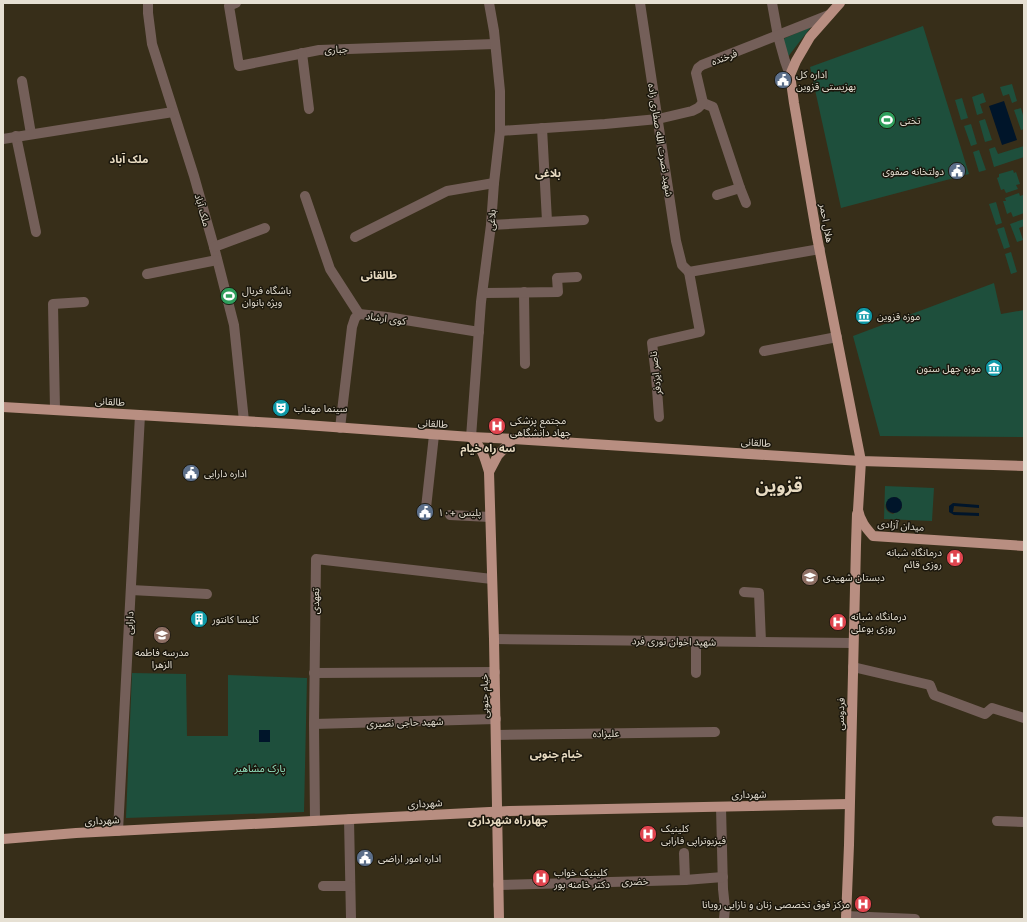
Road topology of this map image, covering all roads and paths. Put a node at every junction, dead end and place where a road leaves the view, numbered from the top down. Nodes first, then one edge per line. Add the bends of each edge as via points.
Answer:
1 (148, 3) edge
2 (489, 3) edge
3 (640, 3) edge
4 (772, 3) edge
5 (840, 3) edge
6 (233, 5) edge
7 (829, 15) junction
8 (778, 36) junction
9 (495, 44) junction
10 (302, 53) junction
11 (790, 75) junction
12 (22, 81) dead end
13 (702, 103) junction
14 (309, 109) dead end
15 (173, 112) junction
16 (658, 119) junction
17 (542, 128) junction
18 (500, 131) junction
19 (31, 134) junction
20 (16, 136) junction
21 (3, 139) edge
22 (494, 183) junction
23 (740, 188) junction
24 (305, 196) dead end
25 (717, 196) dead end
26 (746, 203) dead end
27 (584, 220) dead end
28 (547, 221) junction
29 (492, 225) junction
30 (265, 228) dead end
31 (36, 232) dead end
32 (355, 237) dead end
33 (214, 247) junction
34 (820, 249) junction
35 (217, 260) junction
36 (690, 272) junction
37 (147, 274) dead end
38 (578, 277) dead end
39 (524, 292) junction
40 (483, 293) junction
41 (84, 302) dead end
42 (359, 314) junction
43 (479, 332) junction
44 (836, 337) junction
45 (764, 351) dead end
46 (525, 364) dead end
47 (3, 407) edge
48 (55, 410) junction
49 (140, 415) junction
50 (659, 417) dead end
51 (244, 421) junction
52 (340, 428) junction
53 (434, 435) junction
54 (471, 437) junction
55 (512, 439) junction
56 (861, 461) junction
57 (1024, 466) edge
58 (489, 472) junction
59 (426, 508) dead end
60 (858, 510) junction
61 (450, 515) dead end
62 (490, 517) junction
63 (1024, 546) edge
64 (492, 579) junction
65 (131, 590) junction
66 (744, 592) dead end
67 (207, 594) dead end
68 (494, 639) junction
69 (696, 642) junction
70 (760, 642) junction
71 (853, 643) junction
72 (853, 667) junction
73 (495, 672) junction
74 (314, 673) junction
75 (696, 673) dead end
76 (1024, 718) edge
77 (496, 719) junction
78 (314, 724) junction
79 (715, 732) dead end
80 (496, 735) junction
81 (849, 804) junction
82 (722, 807) junction
83 (497, 812) junction
84 (349, 819) junction
85 (315, 821) junction
86 (997, 821) dead end
87 (1024, 822) edge
88 (118, 832) junction
89 (3, 839) edge
90 (684, 853) dead end
91 (723, 877) junction
92 (686, 880) junction
93 (498, 885) junction
94 (323, 886) dead end
95 (350, 886) junction
96 (846, 917) edge
97 (351, 919) edge
98 (499, 919) edge
99 (724, 919) edge
100 (915, 919) edge

1 - 15 street, ملک آباد via 152,44
2 - 9 street, بلاغی
3 - 16 street, شهید نصرت الله صفاری زاده
4 - 8 street
5 - 7 main road
6 - 10 street, جباری via 239,66
7 - 8 street, فرخنده
7 - 11 main road via 810,37
8 - 11 street
8 - 13 street, فرخنده via 698,68 696,73
9 - 10 street, جباری via 319,50
9 - 18 street, بلاغی via 500,91
10 - 14 street
11 - 34 main road, هلال احمر
12 - 19 street
13 - 16 street via 698,108
13 - 23 street via 714,107
15 - 19 street
15 - 33 street, ملک آباد
16 - 17 street
16 - 36 street, شهید نصرت الله صفاری زاده via 676,241 682,266
17 - 18 street
17 - 28 street
18 - 22 street, بلاغی
19 - 20 street
20 - 21 street
20 - 31 street
22 - 29 street, بلاغی
22 - 32 street via 447,191
23 - 25 street
23 - 26 street
24 - 42 street via 330,269
27 - 28 street
28 - 29 street
29 - 40 street, بلاغی
30 - 33 street
33 - 35 street, ملک آباد
34 - 36 street
34 - 44 main road, هلال احمر
35 - 37 street
35 - 51 street, ملک آباد via 234,325
36 - 50 street, ناصر ایزدفر via 700,332 652,343
38 - 39 street via 557,278 558,292
39 - 40 street
39 - 46 street
40 - 43 street, بلاغی
41 - 48 street via 53,304
42 - 43 street, کوی ارشاد
42 - 52 street, کوی ارشاد via 352,327
43 - 54 street, بلاغی
44 - 45 street
44 - 56 main road, هلال احمر
47 - 48 main road, طالقانی
48 - 49 main road, طالقانی
49 - 51 main road, طالقانی
49 - 65 street, دارایی
51 - 52 main road, طالقانی
52 - 53 main road, طالقانی
53 - 54 main road, طالقانی
53 - 59 street
54 - 55 main road, طالقانی
54 - 58 main road, خیام جنوبی via 480,447
55 - 56 main road, طالقانی
55 - 58 main road, خیام جنوبی via 498,455
56 - 57 main road
56 - 60 main road, میدان آزادی
58 - 62 main road, خیام جنوبی
60 - 63 main road, میدان آزادی via 859,517 873,536
60 - 71 main road, فردوسی
61 - 62 street
62 - 64 main road, خیام جنوبی
64 - 68 main road, خیام جنوبی
64 - 74 street, تعهدی via 316,559
65 - 67 street
65 - 88 street, دارایی
66 - 70 street via 759,593
68 - 69 street, شهید اخوان نوری فرد
68 - 73 main road, خیام جنوبی
69 - 70 street, شهید اخوان نوری فرد
69 - 75 street
70 - 71 street, شهید اخوان نوری فرد
71 - 72 main road, فردوسی
72 - 76 street via 930,685 934,695 985,714 992,708
72 - 81 main road, فردوسی
73 - 74 street
73 - 77 main road, خیام جنوبی
74 - 78 street, تعهدی
77 - 78 street, شهید حاجی نصیری
77 - 80 main road, خیام جنوبی
78 - 85 street, تعهدی
79 - 80 street, علیزاده
80 - 83 main road, خیام جنوبی
81 - 82 main road, شهرداری
81 - 96 main road, فردوسی
82 - 83 main road, شهرداری
82 - 91 street
83 - 84 main road, شهرداری
83 - 93 main road, خیام جنوبی
84 - 85 main road, شهرداری
84 - 95 street
85 - 88 main road, شهرداری
86 - 87 street
88 - 89 main road, شهرداری
90 - 92 street
91 - 92 street, خضری
91 - 99 street
92 - 93 street, خضری
93 - 98 main road, خیام جنوبی
94 - 95 street
95 - 97 street
96 - 100 street

